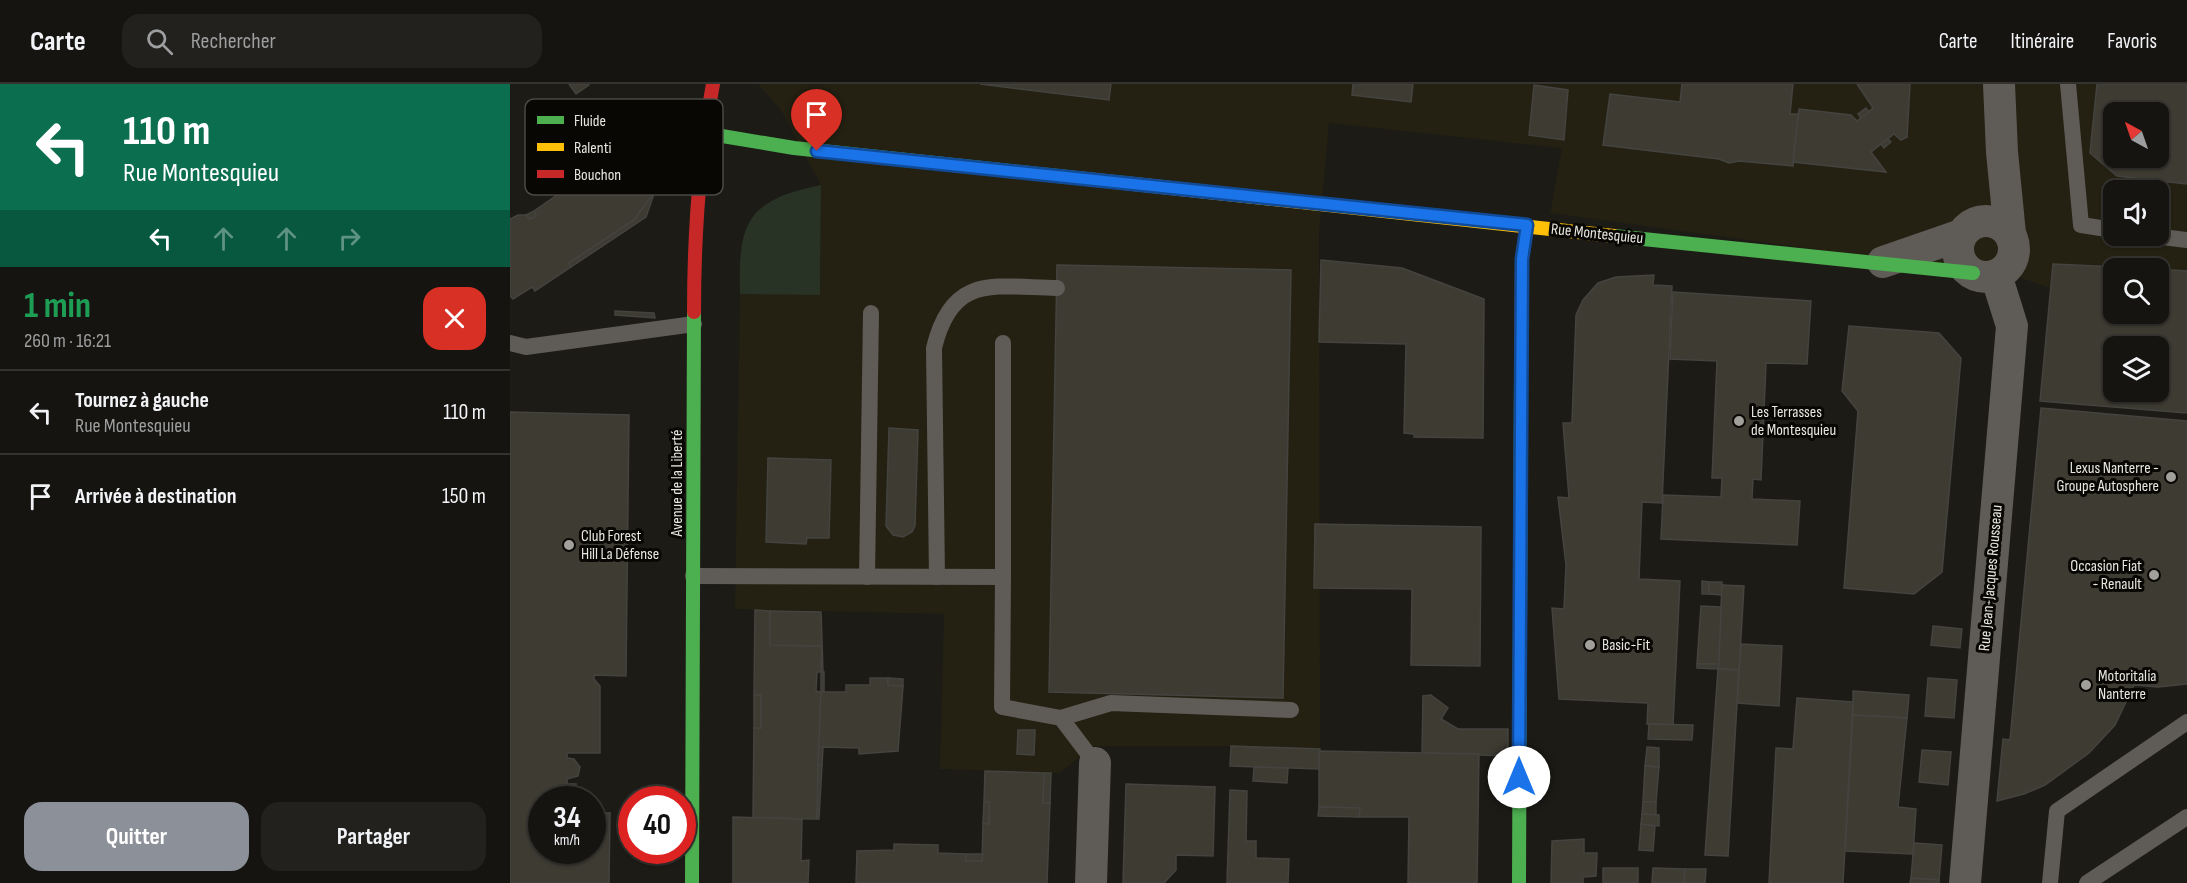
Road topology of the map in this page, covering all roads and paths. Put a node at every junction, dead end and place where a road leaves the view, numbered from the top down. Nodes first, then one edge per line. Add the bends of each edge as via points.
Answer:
1 (713, 84) edge
2 (1999, 84) edge
3 (2068, 84) edge
4 (710, 99) edge
5 (723, 136) edge
6 (2002, 152) junction
7 (699, 195) edge
8 (1527, 225) junction
9 (2103, 228) edge
10 (1967, 229) junction
11 (2010, 234) junction
12 (2169, 238) edge
13 (2187, 240) edge
14 (1883, 262) junction
15 (1984, 274) junction
16 (1057, 288) dead end
17 (871, 313) dead end
18 (694, 324) junction
19 (1003, 343) dead end
20 (510, 344) edge
21 (693, 576) junction
22 (867, 577) junction
23 (937, 577) junction
24 (1003, 577) junction
25 (1291, 710) dead end
26 (1061, 718) junction
27 (2187, 722) edge
28 (1095, 763) joint
29 (2187, 817) edge
30 (692, 883) edge
31 (1092, 883) edge
32 (1519, 883) edge
33 (1965, 883) edge
34 (2050, 883) edge
35 (2087, 883) edge

1 - 4 street, Avenue de la Liberté
2 - 6 street
3 - 9 lane via 2081,225
5 - 8 street, Rue Montesquieu via 794,148
6 - 10 street
6 - 11 street
7 - 18 street, Avenue de la Liberté
8 - 14 street, Rue Montesquieu
8 - 32 street via 1522,259
10 - 11 street via 1990,221
10 - 14 street, Rue Montesquieu
10 - 15 street via 1959,244 1961,261
11 - 15 street via 2013,258 2003,271
12 - 13 lane
14 - 15 street, Rue Montesquieu
15 - 33 street, Rue Jean-Jacques Rousseau via 2012,326
16 - 23 lane via 986,287 968,292 952,303 940,323 934,359
17 - 22 lane
18 - 20 lane via 526,347
18 - 21 street, Avenue de la Liberté
19 - 24 lane
21 - 22 lane
21 - 30 street, Avenue de la Liberté
22 - 23 lane
23 - 24 lane
24 - 26 lane via 1002,707
25 - 26 lane via 1111,703
26 - 28 lane
27 - 34 lane via 2057,811
28 - 31 street
29 - 35 lane

